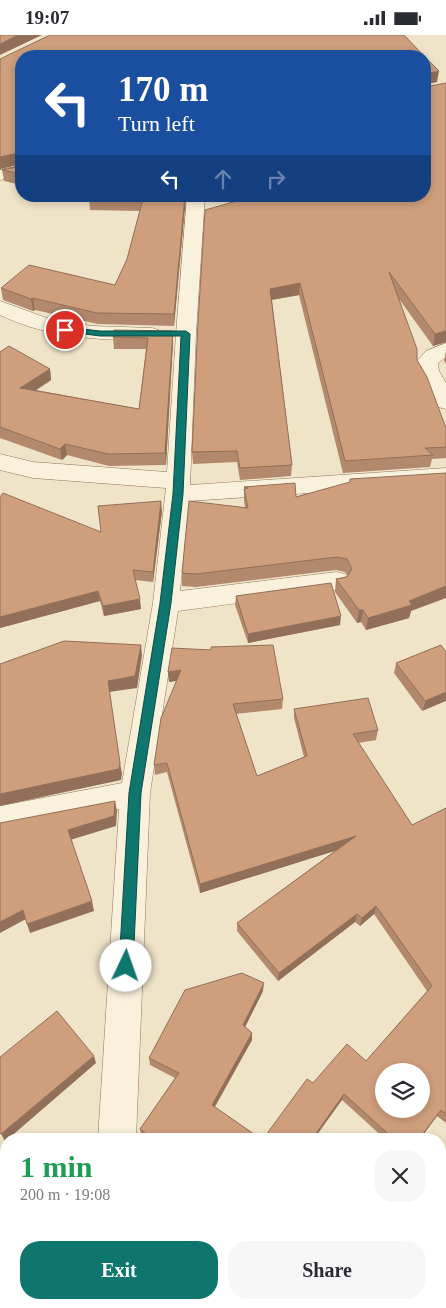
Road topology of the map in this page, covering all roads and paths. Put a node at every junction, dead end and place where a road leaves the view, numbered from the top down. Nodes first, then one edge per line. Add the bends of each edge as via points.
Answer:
1 (15, 172) edge
2 (0, 175) edge
3 (196, 202) edge
4 (0, 307) edge
5 (186, 334) junction
6 (446, 349) edge
7 (446, 401) edge
8 (0, 462) edge
9 (446, 476) edge
10 (179, 487) junction
11 (336, 581) edge
12 (166, 603) junction
13 (135, 793) junction
14 (0, 819) edge
15 (117, 1133) edge

1 - 2 street
3 - 5 street
4 - 5 street via 33,322 65,330
5 - 10 street
6 - 7 street via 427,362 428,371
8 - 10 street via 33,470
9 - 10 street
10 - 12 street
11 - 12 street
12 - 13 street
13 - 14 street
13 - 15 street

